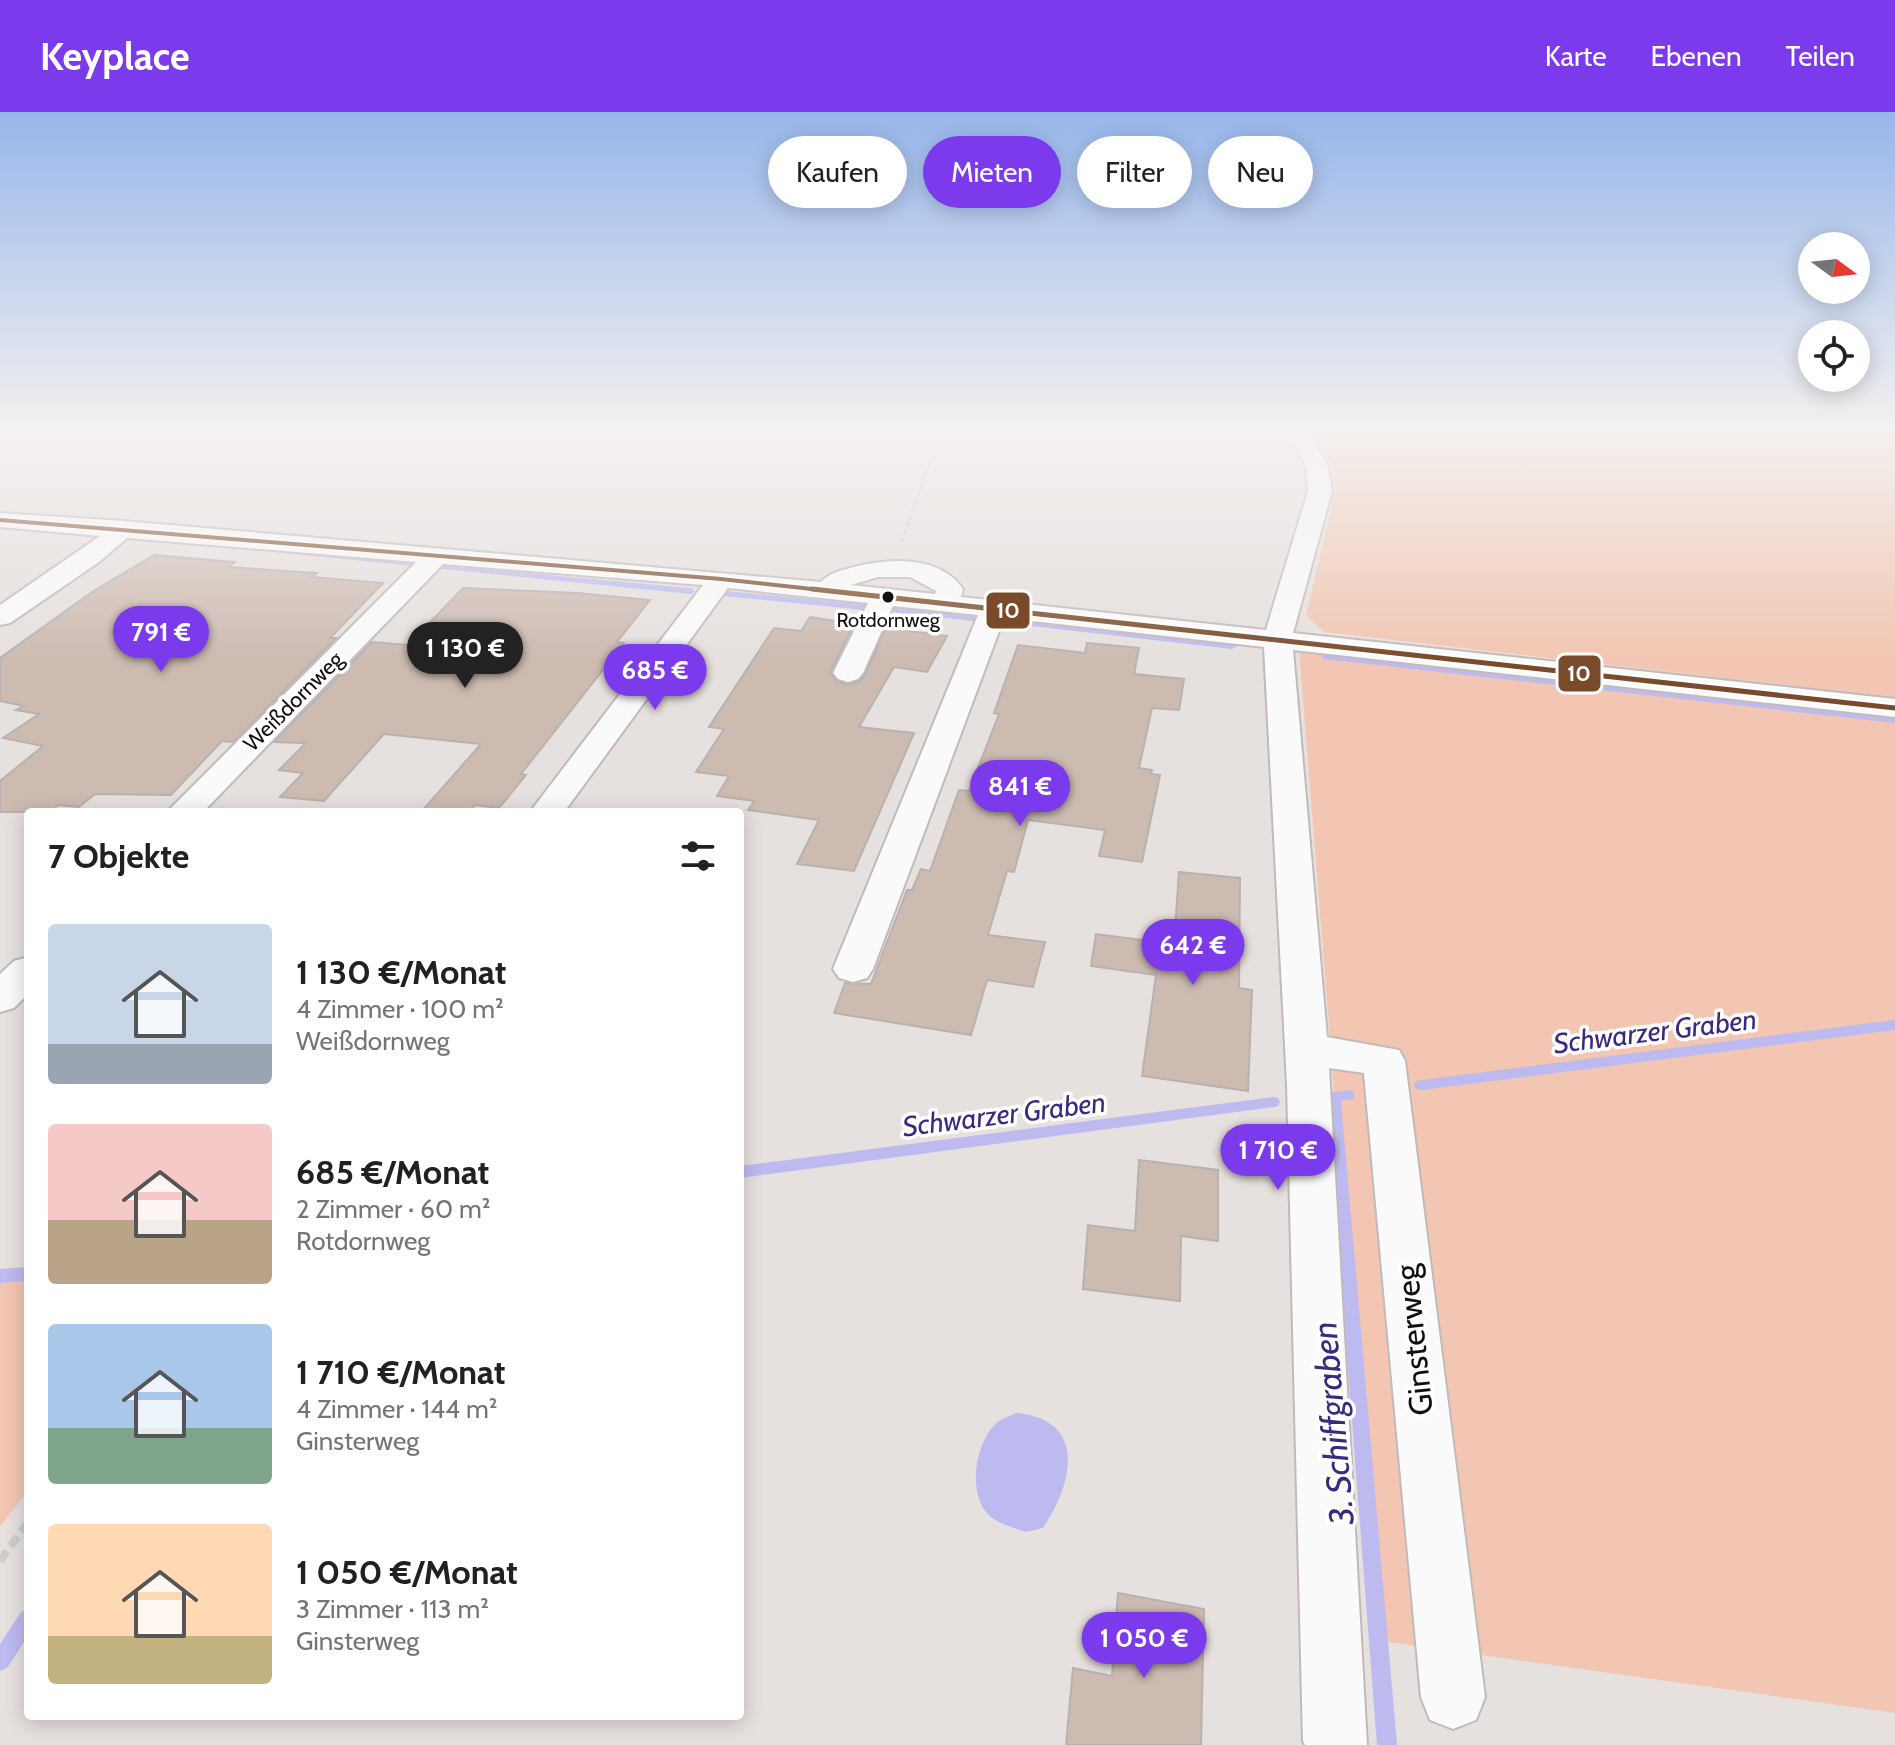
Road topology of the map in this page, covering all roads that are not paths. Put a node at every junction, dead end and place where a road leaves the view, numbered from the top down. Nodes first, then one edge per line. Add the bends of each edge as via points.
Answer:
1 (1316, 506) edge
2 (0, 520) edge
3 (124, 528) junction
4 (436, 556) junction
5 (721, 579) junction
6 (820, 590) junction
7 (884, 597) junction
8 (945, 604) junction
9 (994, 609) junction
10 (0, 617) edge
11 (1278, 638) junction
12 (848, 673) dead end
13 (1895, 708) edge
14 (188, 808) edge
15 (550, 808) edge
16 (853, 969) dead end
17 (24, 974) edge
18 (0, 998) edge
19 (1307, 1049) junction
20 (1453, 1697) dead end
21 (1336, 1741) dead end

1 - 11 street
2 - 3 street
3 - 4 street
3 - 10 street
4 - 5 street
4 - 14 street, Weißdornweg
5 - 6 street
5 - 15 street
6 - 7 street
6 - 8 street via 852,574 913,570 941,577 950,589
7 - 8 street
7 - 12 street
8 - 9 street
9 - 11 street
9 - 16 street
11 - 13 street
11 - 19 street
17 - 18 street
19 - 20 street, Ginsterweg via 1384,1061
19 - 21 street

